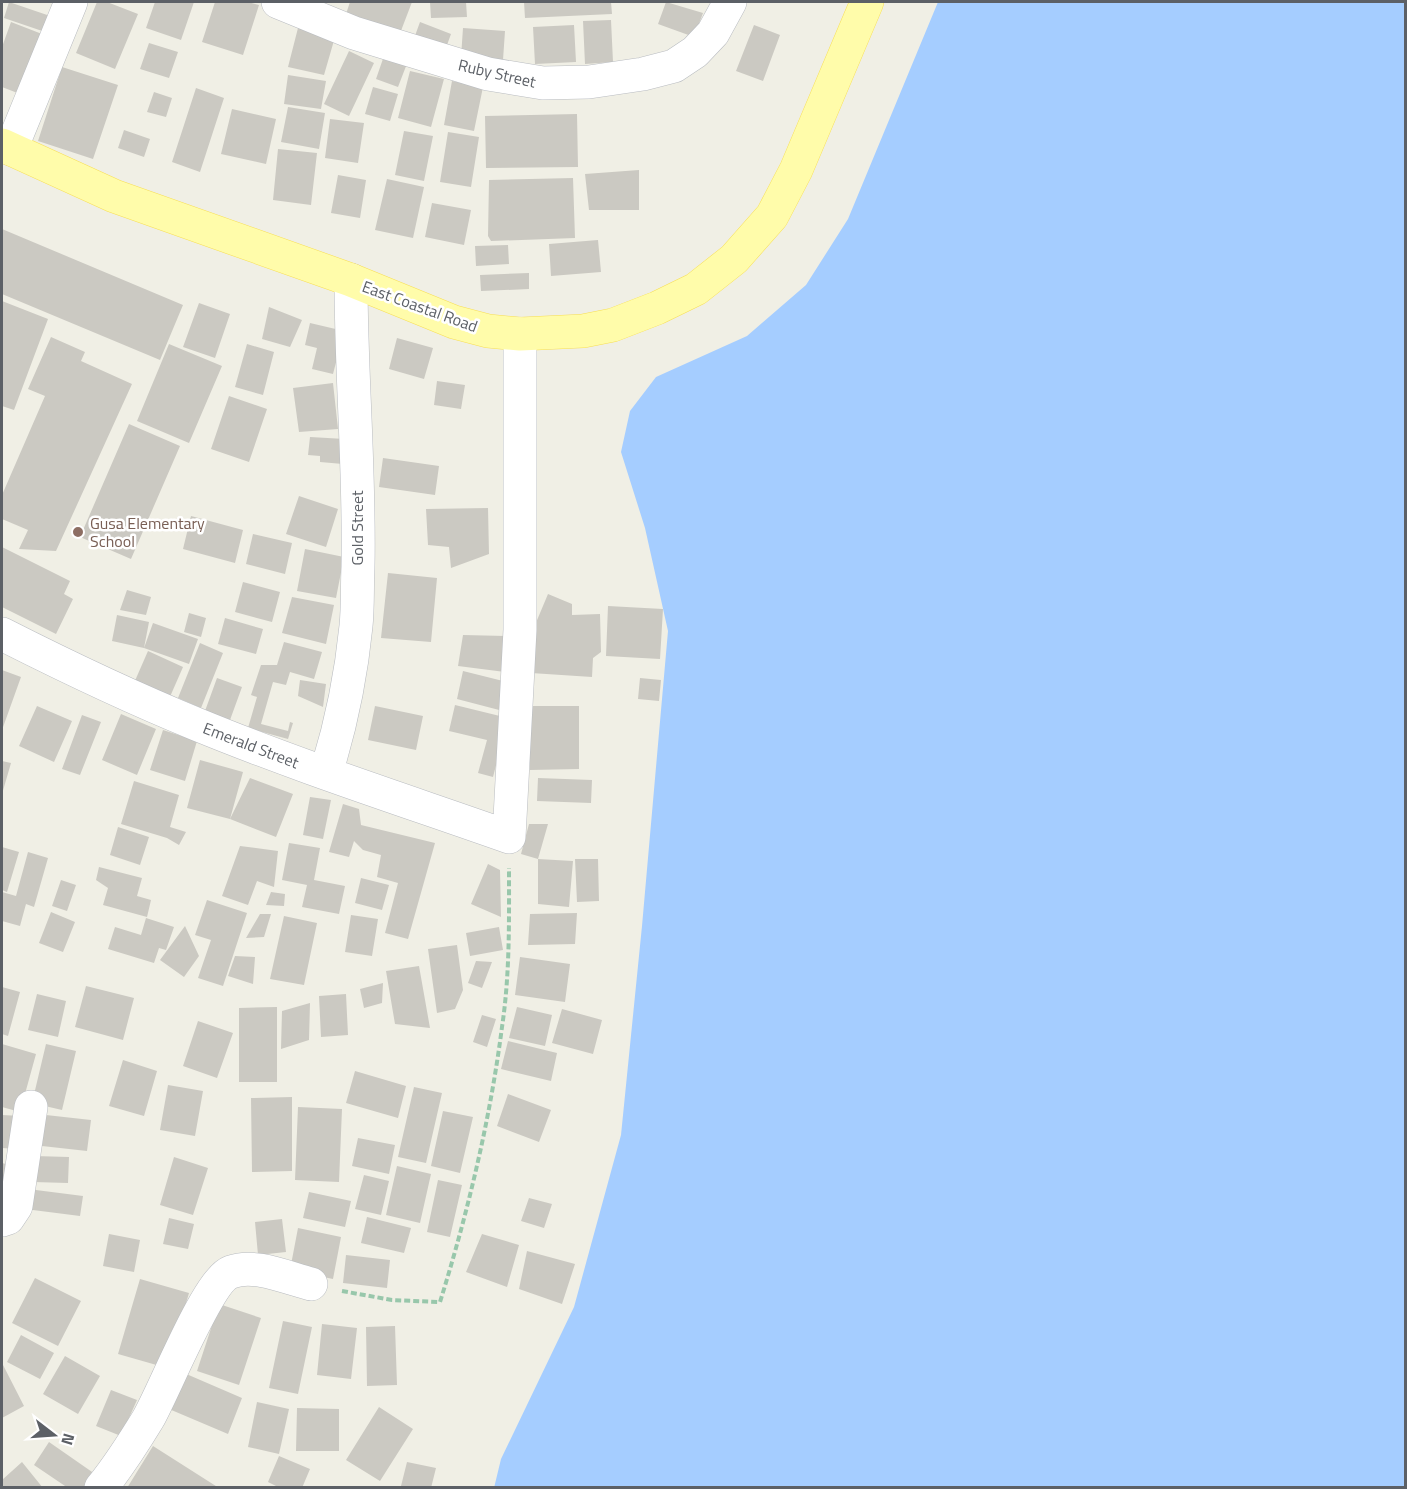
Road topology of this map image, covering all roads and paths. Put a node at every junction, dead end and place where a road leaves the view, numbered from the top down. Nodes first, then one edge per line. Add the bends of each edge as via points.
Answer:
1 (71, 2) edge
2 (278, 2) edge
3 (730, 2) edge
4 (867, 2) edge
5 (6, 147) edge
6 (351, 280) junction
7 (520, 334) junction
8 (2, 634) edge
9 (326, 773) junction
10 (509, 837) junction
11 (31, 1107) dead end
12 (4, 1219) edge
13 (311, 1284) joint
14 (101, 1488) edge

1 - 5 street
2 - 3 street, Ruby Street via 365,36 488,74 543,83 589,82 674,66 713,33
4 - 7 main road, East Coastal Road via 796,170 772,216 734,259 696,289 613,325 583,331
5 - 6 main road, East Coastal Road via 114,196
6 - 7 main road, East Coastal Road via 454,322
6 - 9 street, Gold Street via 359,520 356,624 341,724
7 - 10 street via 520,630
8 - 9 street, Emerald Street via 195,724
9 - 10 street, Emerald Street
10 - 13 path via 509,932 503,1026 474,1182 440,1302 392,1300
11 - 12 street via 16,1206
13 - 14 street via 245,1269 228,1273 203,1308 148,1419

